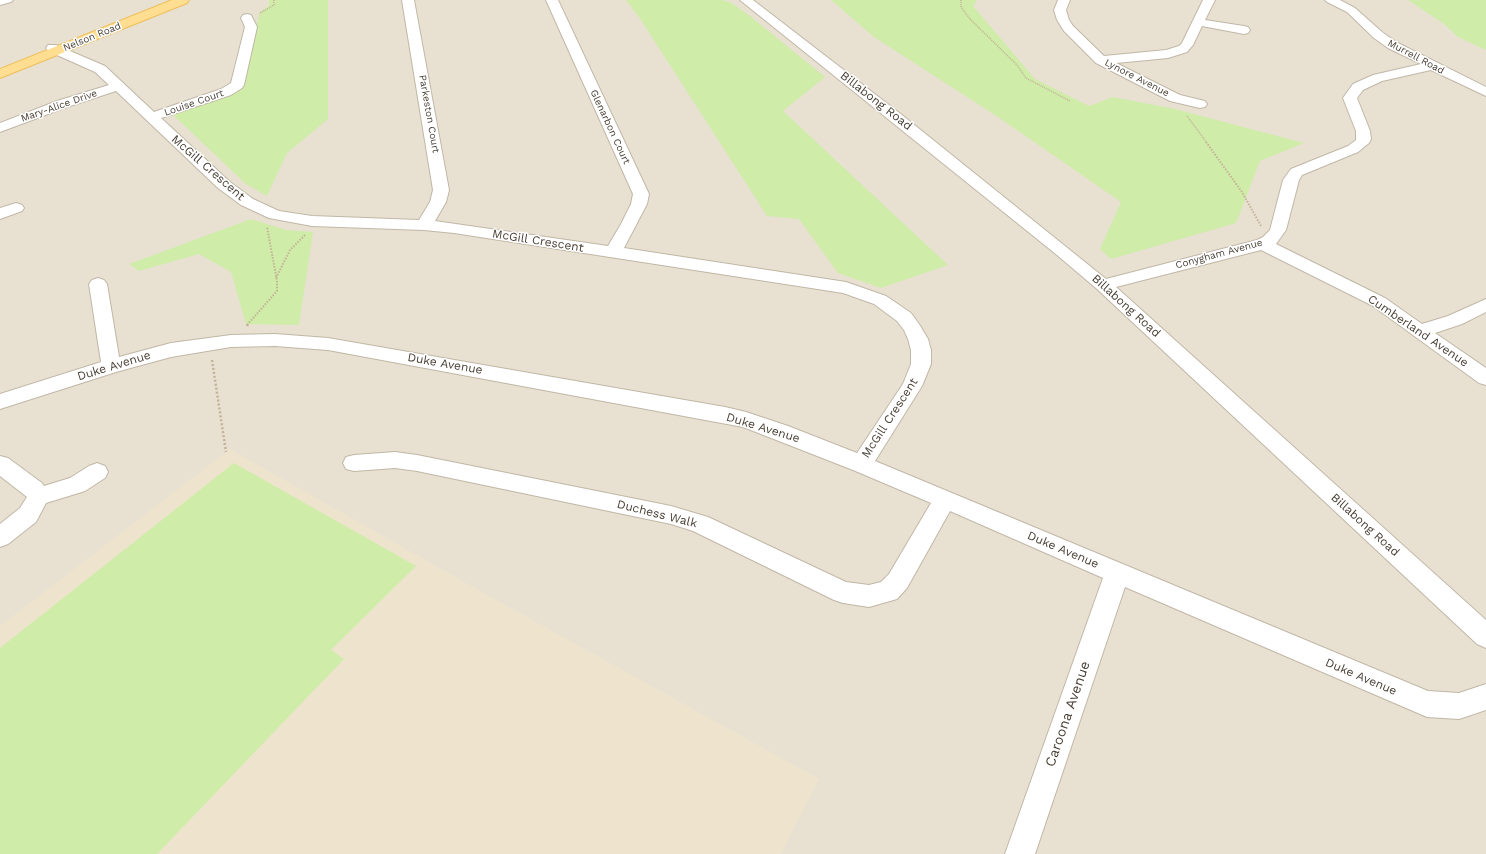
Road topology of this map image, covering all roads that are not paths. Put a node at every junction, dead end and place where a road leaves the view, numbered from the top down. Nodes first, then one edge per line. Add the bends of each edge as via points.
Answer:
1 (7, 0) edge
2 (171, 0) edge
3 (183, 0) edge
4 (408, 0) edge
5 (552, 0) edge
6 (746, 0) edge
7 (1064, 0) edge
8 (1209, 0) edge
9 (1332, 0) edge
10 (0, 2) edge
11 (251, 17) road end
12 (1198, 22) junction
13 (1244, 30) dead end
14 (56, 49) junction
15 (1101, 60) junction
16 (1430, 66) junction
17 (0, 69) edge
18 (0, 74) edge
19 (119, 86) junction
20 (1486, 92) edge
21 (1200, 104) dead end
22 (151, 117) junction
23 (0, 128) edge
24 (16, 208) dead end
25 (0, 214) edge
26 (424, 225) junction
27 (1266, 242) junction
28 (613, 253) junction
29 (98, 284) dead end
30 (1103, 285) junction
31 (1486, 305) edge
32 (1420, 331) junction
33 (111, 366) junction
34 (1486, 378) edge
35 (0, 402) edge
36 (354, 463) dead end
37 (0, 464) edge
38 (861, 464) junction
39 (97, 472) dead end
40 (38, 497) junction
41 (945, 499) junction
42 (0, 537) edge
43 (1117, 574) junction
44 (1486, 636) edge
45 (1486, 698) edge
46 (1021, 854) edge

1 - 10 street
2 - 14 main road, Nelson Road
3 - 14 main road, Nelson Road
4 - 26 street, Parkeston Court via 441,190 438,202
5 - 28 street, Glenarbon Court via 641,194
6 - 30 street, Billabong Road via 898,118
7 - 15 street, Lynore Avenue via 1060,10 1063,20
8 - 12 street
9 - 16 street, Murrell Road via 1351,10 1383,40
11 - 22 street, Louise Court via 251,27 237,85 226,92
12 - 13 street
12 - 15 street via 1187,45 1180,51
14 - 17 main road, Nelson Road
14 - 18 main road, Nelson Road
14 - 19 street, McGill Crescent via 95,66
15 - 21 street, Lynore Avenue via 1175,98
16 - 20 street, Murrell Road
16 - 27 street, Conygham Avenue via 1378,78 1358,87 1350,98 1363,131 1362,143 1296,172 1291,180 1278,230
19 - 22 street, McGill Crescent
19 - 23 street, Mary-Alice Drive
22 - 26 street, McGill Crescent via 224,185 266,212 286,218 312,221
24 - 25 street
26 - 28 street, McGill Crescent
27 - 30 street, Conygham Avenue
27 - 32 street, Cumberland Avenue via 1379,302
28 - 38 street, McGill Crescent via 846,288 880,300 904,317 918,339 922,364 912,386
29 - 33 street
30 - 44 street, Billabong Road
31 - 32 street via 1456,320
32 - 34 street, Cumberland Avenue
33 - 35 street, Duke Avenue
33 - 38 street, Duke Avenue via 171,350 210,343 252,340 305,341 746,420
36 - 41 street, Duchess Walk via 395,460 417,462 671,515 700,524 843,592 869,596 888,591 898,581
37 - 40 street via 34,489
38 - 41 street, Duke Avenue
39 - 40 street via 77,485
40 - 42 street via 28,515
41 - 43 street, Duke Avenue
43 - 45 street, Duke Avenue via 1427,704 1459,706
43 - 46 street, Caroona Avenue

